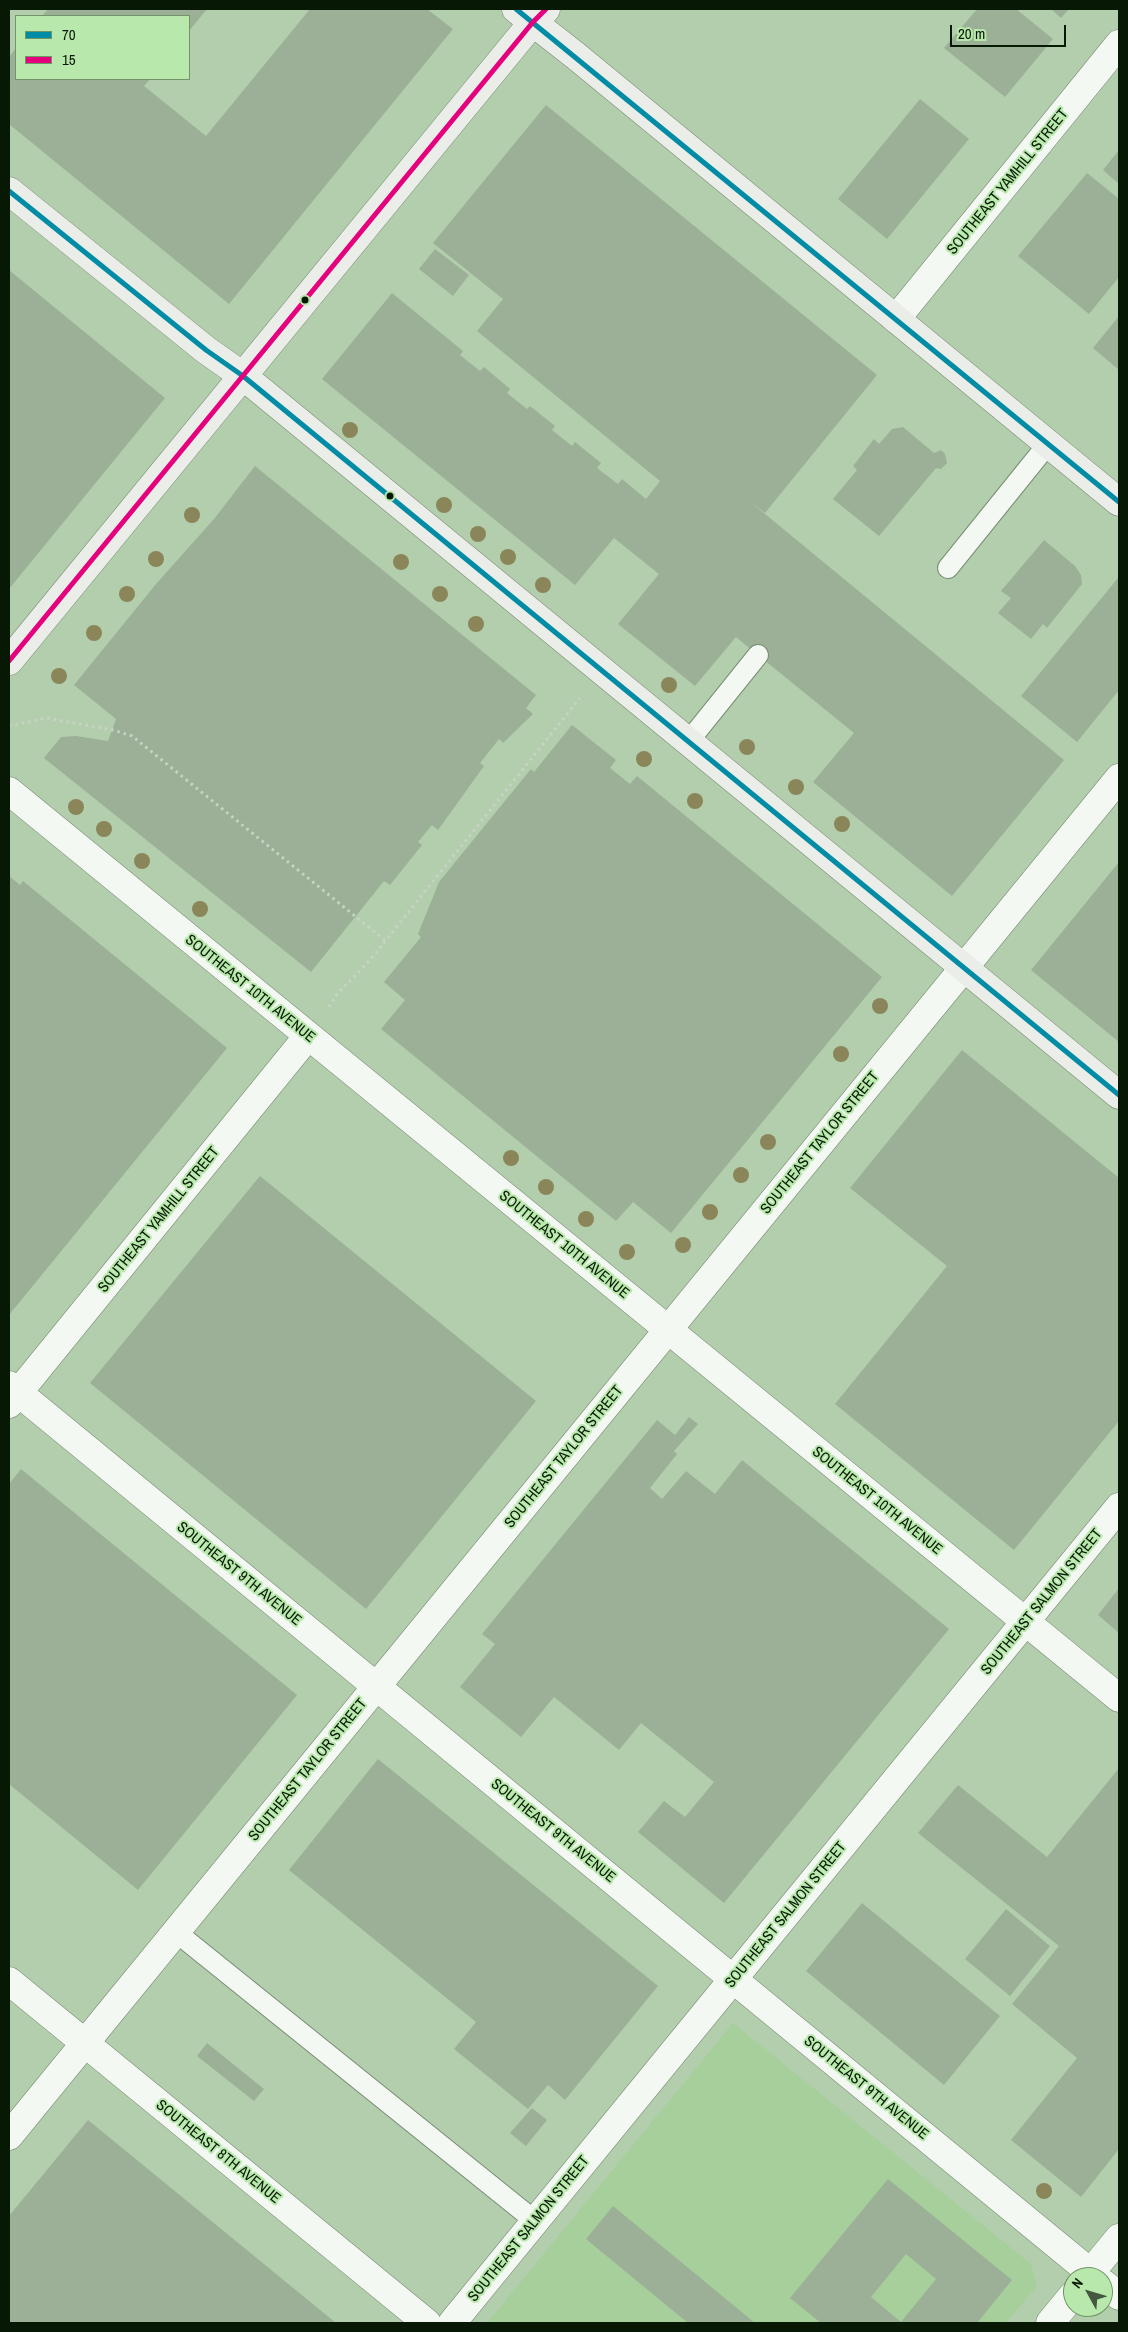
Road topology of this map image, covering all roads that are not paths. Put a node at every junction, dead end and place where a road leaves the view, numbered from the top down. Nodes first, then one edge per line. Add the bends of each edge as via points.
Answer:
1 (532, 13) edge
2 (1119, 44) edge
3 (9, 191) edge
4 (896, 319) junction
5 (243, 376) junction
6 (1048, 444) junction
7 (1119, 502) edge
8 (948, 568) dead end
9 (758, 655) dead end
10 (9, 661) edge
11 (688, 742) junction
12 (1119, 778) edge
13 (12, 800) edge
14 (964, 968) junction
15 (308, 1036) junction
16 (1119, 1094) edge
17 (667, 1330) junction
18 (12, 1394) edge
19 (1119, 1507) edge
20 (1025, 1622) junction
21 (376, 1686) junction
22 (1119, 1698) edge
23 (176, 1932) junction
24 (734, 1979) junction
25 (9, 1981) edge
26 (85, 2043) junction
27 (9, 2136) edge
28 (535, 2221) junction
29 (1119, 2238) edge
30 (1082, 2267) edge
31 (1100, 2267) edge
32 (1063, 2307) edge
33 (427, 2323) edge
34 (452, 2323) edge
35 (1050, 2323) edge

1 - 4 main road
1 - 5 main road
2 - 4 street, SOUTHEAST YAMHILL STREET
3 - 5 main road via 206,350
4 - 6 main road
5 - 10 main road
5 - 11 main road
6 - 7 main road
6 - 8 lane
9 - 11 lane
11 - 14 main road
12 - 14 street, SOUTHEAST TAYLOR STREET
13 - 15 street, SOUTHEAST 10TH AVENUE
14 - 16 main road
14 - 17 street, SOUTHEAST TAYLOR STREET
15 - 17 street, SOUTHEAST 10TH AVENUE
15 - 18 street, SOUTHEAST YAMHILL STREET
17 - 20 street, SOUTHEAST 10TH AVENUE
17 - 21 street, SOUTHEAST TAYLOR STREET
18 - 21 street, SOUTHEAST 9TH AVENUE
19 - 20 street, SOUTHEAST SALMON STREET
20 - 22 street, SOUTHEAST 10TH AVENUE
20 - 24 street, SOUTHEAST SALMON STREET
21 - 23 street, SOUTHEAST TAYLOR STREET
21 - 24 street, SOUTHEAST 9TH AVENUE
23 - 26 street, SOUTHEAST TAYLOR STREET
23 - 28 lane
24 - 28 street, SOUTHEAST SALMON STREET
24 - 30 street, SOUTHEAST 9TH AVENUE
25 - 26 street, SOUTHEAST 8TH AVENUE
26 - 27 street, SOUTHEAST TAYLOR STREET
26 - 33 street, SOUTHEAST 8TH AVENUE
28 - 34 street, SOUTHEAST SALMON STREET
29 - 31 street
32 - 35 street

